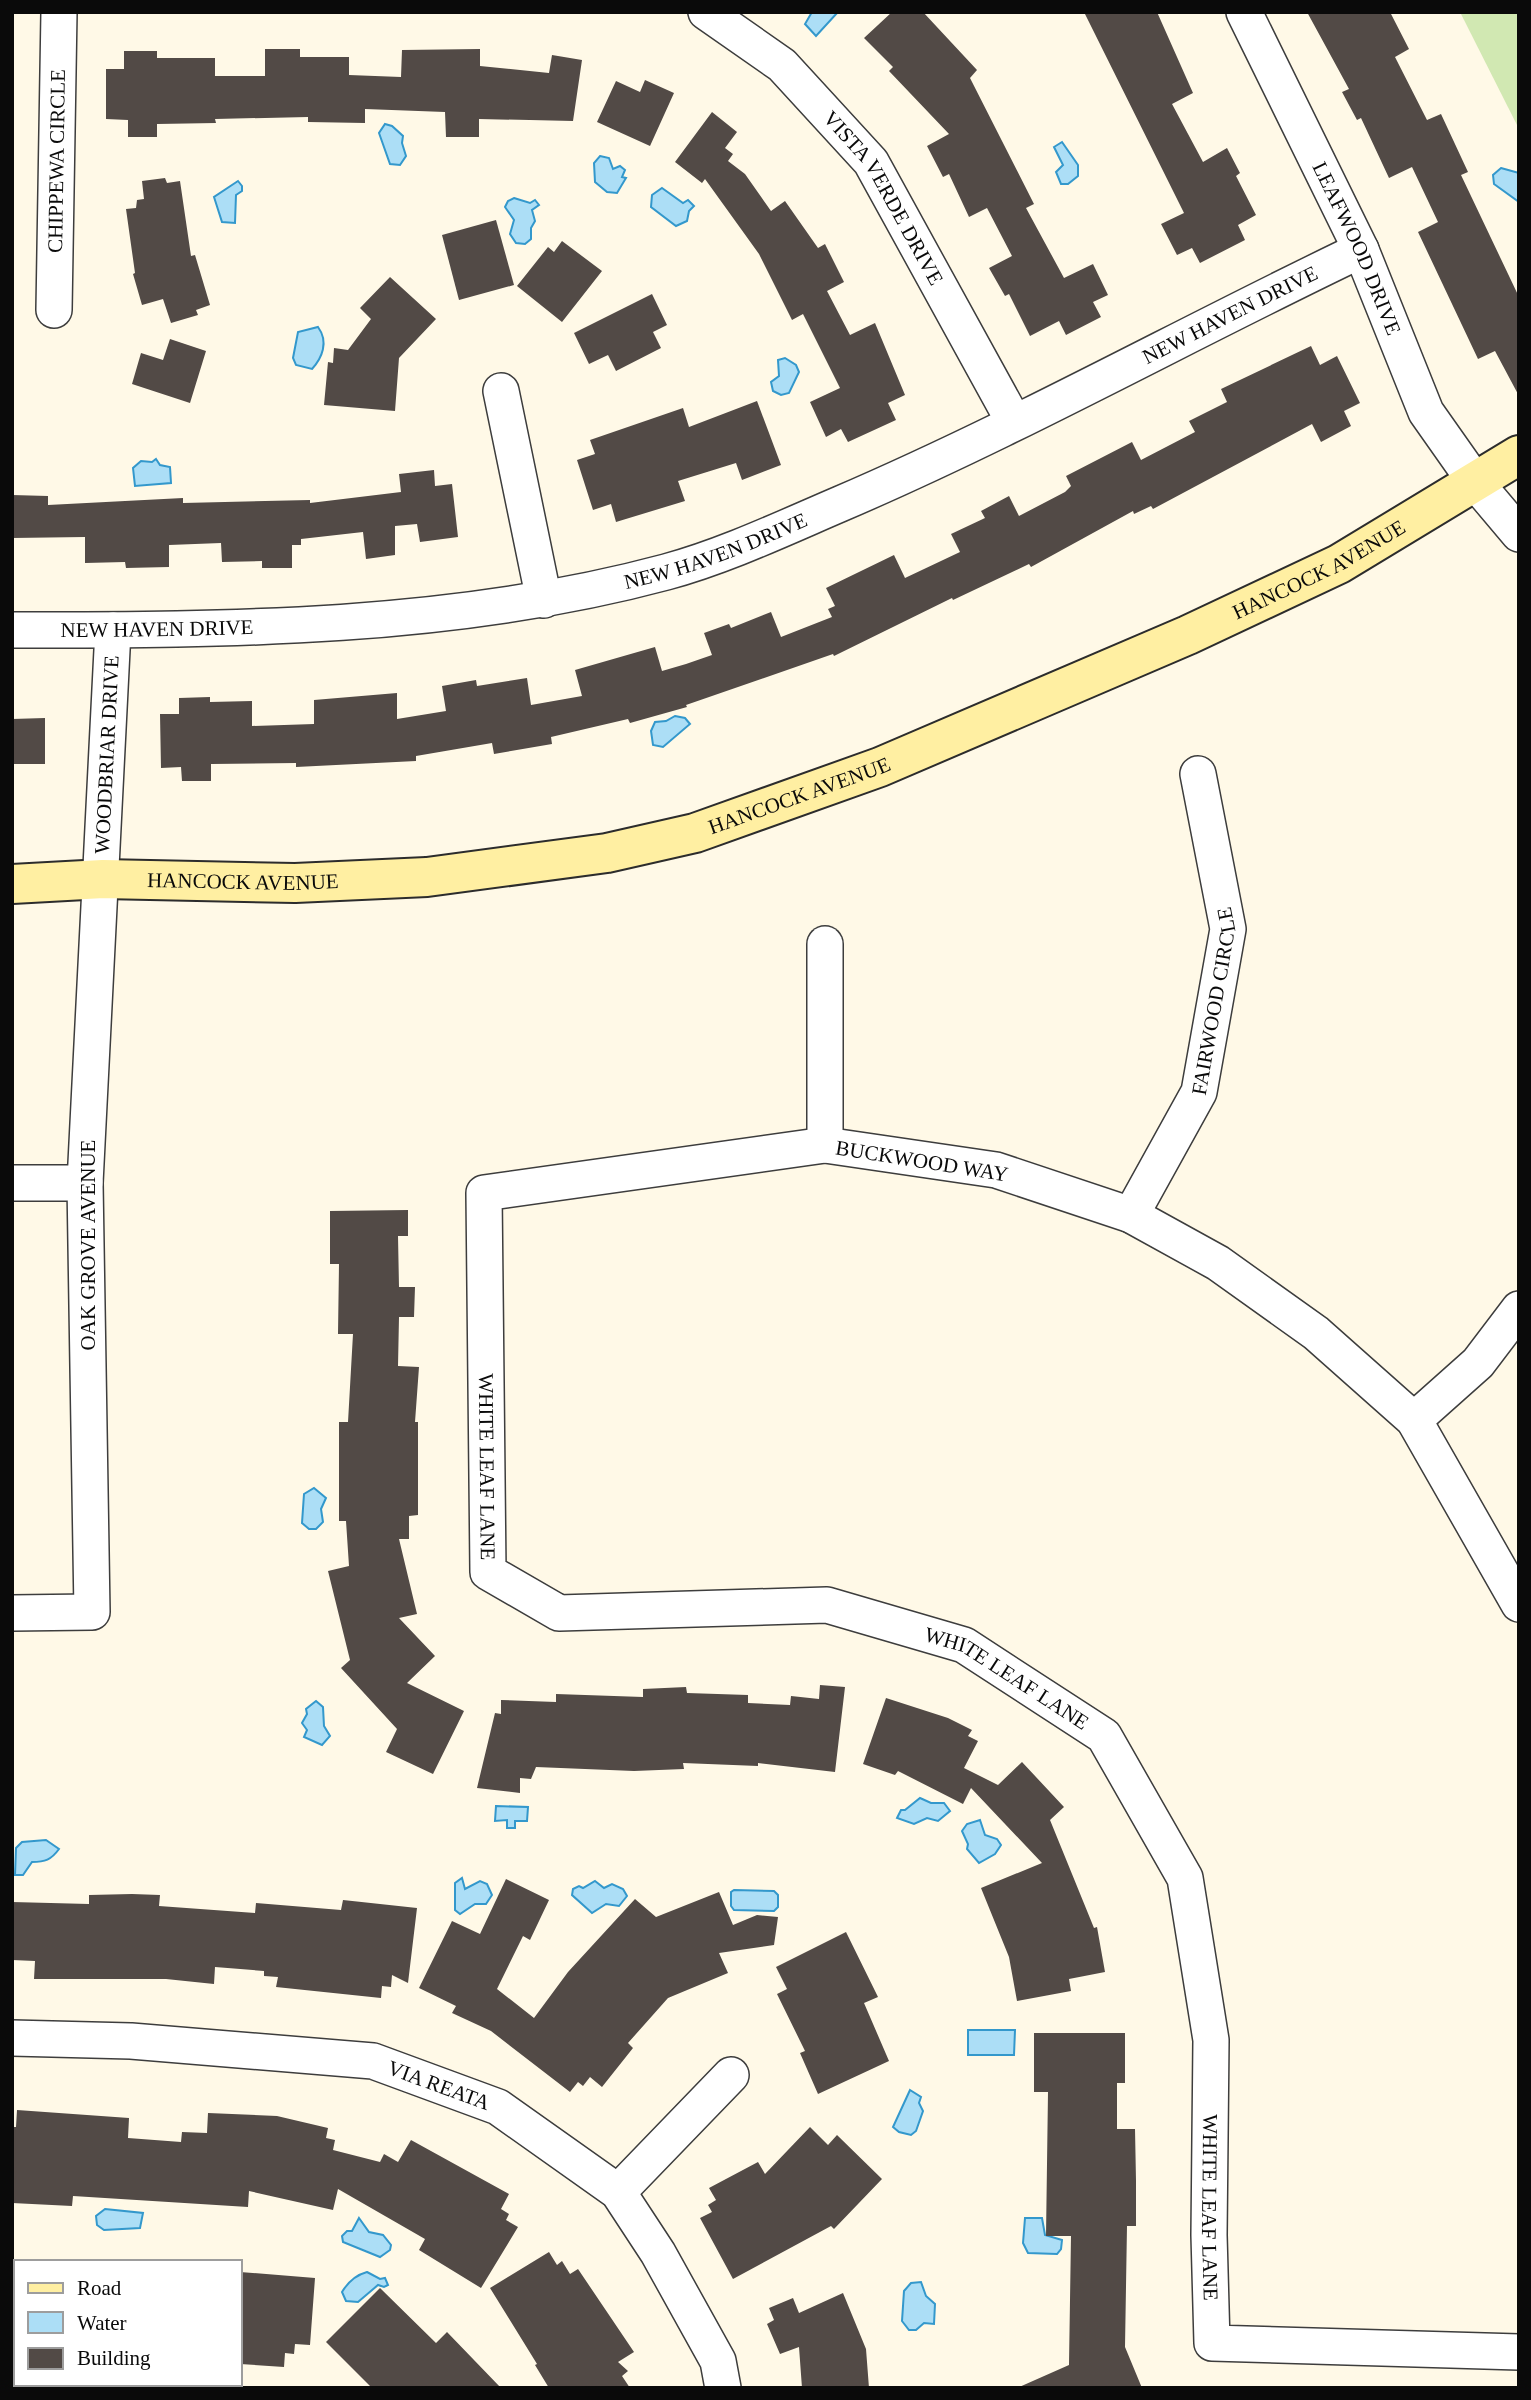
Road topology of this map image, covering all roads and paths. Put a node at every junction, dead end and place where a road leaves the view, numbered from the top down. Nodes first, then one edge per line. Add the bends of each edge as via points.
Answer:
1 (58, 12) edge
2 (706, 12) edge
3 (1244, 12) edge
4 (1361, 250) junction
5 (54, 310) dead end
6 (501, 391) dead end
7 (1014, 422) junction
8 (1519, 456) edge
9 (1476, 483) junction
10 (1519, 534) edge
11 (544, 600) junction
12 (12, 629) edge
13 (113, 630) junction
14 (1198, 774) dead end
15 (103, 879) junction
16 (12, 884) edge
17 (825, 944) dead end
18 (825, 1145) junction
19 (12, 1182) edge
20 (85, 1182) junction
21 (484, 1193) joint
22 (1131, 1215) junction
23 (1519, 1309) edge
24 (1414, 1420) junction
25 (1519, 1604) edge
26 (12, 1613) edge
27 (12, 2038) edge
28 (731, 2075) dead end
29 (618, 2192) junction
30 (1519, 2352) edge
31 (723, 2388) edge

1 - 5 street, CHIPPEWA CIRCLE
2 - 7 street, VISTA VERDE DRIVE via 782,65 871,162
3 - 4 street, LEAFWOOD DRIVE
4 - 7 street, NEW HAVEN DRIVE
4 - 9 street, LEAFWOOD DRIVE via 1426,412
6 - 11 street
7 - 11 street, NEW HAVEN DRIVE via 895,480 670,571
8 - 9 main road, HANCOCK AVENUE
9 - 10 street, LEAFWOOD DRIVE
9 - 15 main road, HANCOCK AVENUE via 1339,564 1188,635 880,767 695,833 607,853 427,877 295,883
11 - 13 street, NEW HAVEN DRIVE via 334,624
12 - 13 street, NEW HAVEN DRIVE
13 - 15 street, WOODBRIAR DRIVE
14 - 22 street, FAIRWOOD CIRCLE via 1228,929 1199,1092
15 - 16 main road, HANCOCK AVENUE
15 - 20 street, OAK GROVE AVENUE
17 - 18 street
18 - 21 street, BUCKWOOD WAY
18 - 22 street, BUCKWOOD WAY via 996,1170
19 - 20 street
20 - 26 street, OAK GROVE AVENUE via 92,1612
21 - 30 street, WHITE LEAF LANE via 488,1572 559,1613 827,1605 964,1645 1104,1736 1185,1878 1211,2040 1212,2343
22 - 24 street, BUCKWOOD WAY via 1218,1263 1316,1333
23 - 24 street via 1478,1363
24 - 25 street, BUCKWOOD WAY
27 - 29 street, VIA REATA via 131,2041 373,2061 499,2107
28 - 29 street
29 - 31 street, VIA REATA via 659,2253 718,2361

